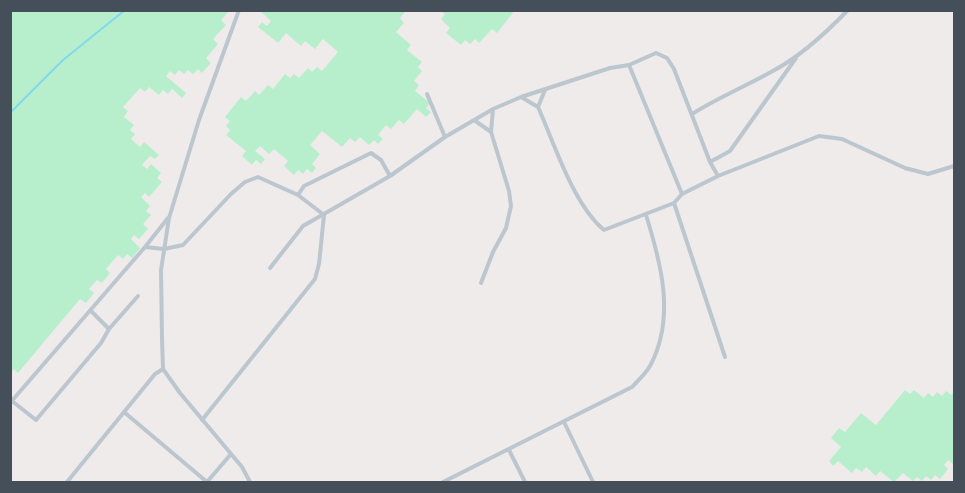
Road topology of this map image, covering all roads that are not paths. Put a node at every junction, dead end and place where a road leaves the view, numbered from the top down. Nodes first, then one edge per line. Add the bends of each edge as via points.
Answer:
1 (239, 10) edge
2 (848, 10) edge
3 (798, 55) junction
4 (630, 65) junction
5 (545, 90) junction
6 (427, 94) dead end
7 (521, 97) junction
8 (538, 107) junction
9 (493, 109) junction
10 (692, 114) junction
11 (474, 120) junction
12 (491, 132) junction
13 (445, 137) junction
14 (710, 162) junction
15 (953, 168) edge
16 (390, 176) junction
17 (718, 176) junction
18 (682, 194) junction
19 (298, 195) junction
20 (674, 203) junction
21 (324, 215) junction
22 (646, 215) junction
23 (169, 218) junction
24 (145, 247) junction
25 (164, 249) junction
26 (270, 268) dead end
27 (481, 283) dead end
28 (138, 296) dead end
29 (91, 311) junction
30 (109, 329) junction
31 (725, 357) dead end
32 (163, 369) junction
33 (11, 402) edge
34 (124, 412) junction
35 (202, 420) junction
36 (564, 422) junction
37 (509, 450) junction
38 (231, 454) junction
39 (207, 482) edge
40 (67, 483) edge
41 (250, 483) edge
42 (443, 483) edge
43 (525, 483) edge
44 (593, 483) edge

1 - 23 lane
2 - 3 lane
3 - 10 lane
3 - 14 lane via 730,151
4 - 5 lane
4 - 10 lane via 656,53 667,58
4 - 18 lane
5 - 7 lane
5 - 8 lane
6 - 13 lane
7 - 8 lane
7 - 9 lane
8 - 22 lane via 592,220 604,230
9 - 11 lane
9 - 12 lane
10 - 14 lane
11 - 12 lane
11 - 13 lane
12 - 27 lane via 511,206 506,228
13 - 16 lane
14 - 17 lane
15 - 17 lane via 928,174 905,168 843,139 819,136
16 - 19 lane via 381,160 371,153 304,186
16 - 21 lane
17 - 18 lane
18 - 20 lane
19 - 21 lane
19 - 25 lane via 258,177 245,182 183,245
20 - 22 lane
20 - 31 lane
21 - 26 lane via 303,226
21 - 35 lane via 315,279
22 - 36 lane via 660,258 665,303 660,338 650,367 632,387
23 - 24 lane
23 - 25 lane
24 - 25 lane
24 - 29 lane
25 - 32 lane
28 - 30 lane
29 - 30 lane
29 - 33 lane
30 - 33 lane via 36,420
32 - 34 lane
32 - 35 lane
34 - 39 lane
34 - 40 lane
35 - 38 lane
36 - 37 lane
36 - 44 lane
37 - 42 lane
37 - 43 lane
38 - 39 lane
38 - 41 lane

